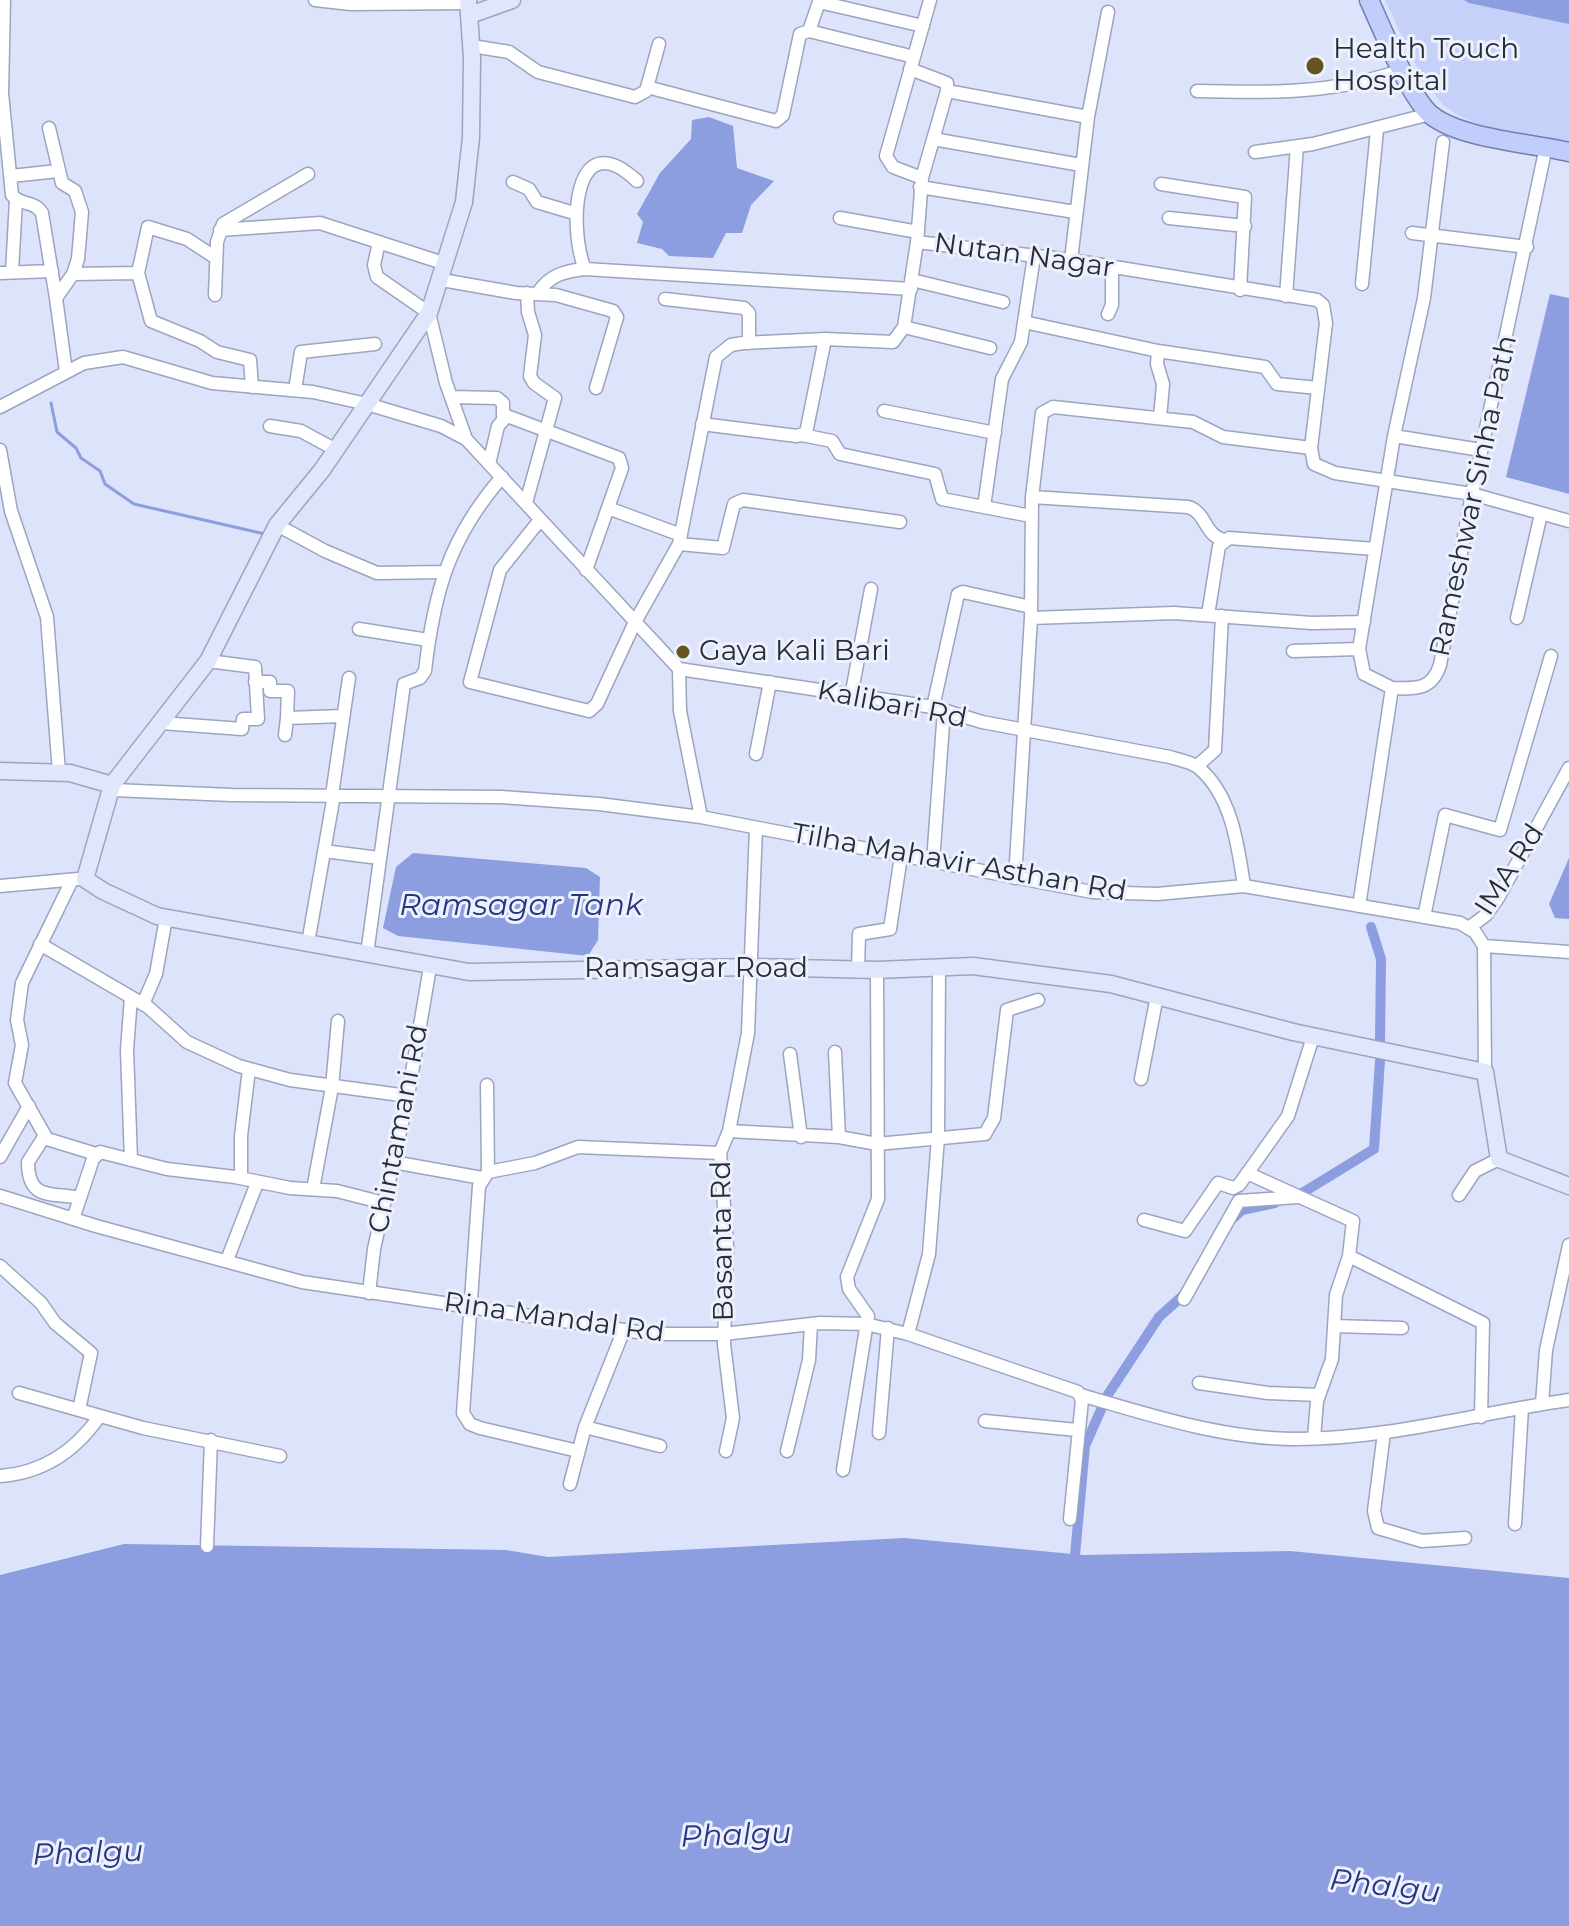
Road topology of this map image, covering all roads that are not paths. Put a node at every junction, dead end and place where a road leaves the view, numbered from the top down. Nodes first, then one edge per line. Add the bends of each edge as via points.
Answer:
1 (4, 0) edge
2 (315, 0) edge
3 (512, 0) edge
4 (930, 0) edge
5 (1369, 0) edge
6 (469, 6) edge
7 (1108, 12) dead end
8 (923, 26) junction
9 (809, 31) junction
10 (659, 44) dead end
11 (472, 46) junction
12 (912, 63) junction
13 (1402, 70) junction
14 (647, 87) junction
15 (947, 91) junction
16 (1197, 91) dead end
17 (1430, 114) junction
18 (1088, 117) junction
19 (49, 128) dead end
20 (1377, 130) junction
21 (933, 139) junction
22 (1443, 142) dead end
23 (1297, 146) junction
24 (1546, 147) junction
25 (1255, 152) dead end
26 (1569, 152) edge
27 (1081, 165) junction
28 (58, 171) junction
29 (308, 174) dead end
30 (11, 176) junction
31 (637, 181) dead end
32 (513, 182) dead end
33 (921, 182) junction
34 (1161, 184) dead end
35 (9, 197) edge
36 (1075, 212) junction
37 (574, 213) junction
38 (840, 218) dead end
39 (1169, 218) dead end
40 (1245, 226) junction
41 (220, 230) junction
42 (1412, 233) dead end
43 (1431, 235) junction
44 (918, 237) junction
45 (379, 242) junction
46 (1527, 247) junction
47 (1034, 256) junction
48 (216, 258) junction
49 (1071, 260) junction
50 (1112, 267) junction
51 (585, 269) junction
52 (52, 271) junction
53 (6, 272) edge
54 (444, 272) junction
55 (138, 273) junction
56 (73, 274) junction
57 (912, 284) junction
58 (1362, 284) dead end
59 (1240, 290) junction
60 (533, 293) junction
61 (215, 295) dead end
62 (1286, 296) junction
63 (56, 298) junction
64 (665, 299) dead end
65 (1003, 302) dead end
66 (429, 313) junction
67 (1108, 314) dead end
68 (1024, 322) junction
69 (904, 327) junction
70 (825, 339) junction
71 (749, 343) junction
72 (375, 344) dead end
73 (990, 348) dead end
74 (1158, 351) junction
75 (66, 372) junction
76 (252, 387) junction
77 (596, 388) dead end
78 (1318, 388) junction
79 (295, 390) junction
80 (451, 397) junction
81 (367, 404) junction
82 (0, 407) edge
83 (884, 411) dead end
84 (503, 417) junction
85 (1160, 418) junction
86 (702, 424) junction
87 (270, 426) dead end
88 (547, 429) junction
89 (995, 433) junction
90 (802, 435) junction
91 (1394, 436) junction
92 (466, 439) junction
93 (1311, 448) junction
94 (0, 450) edge
95 (336, 450) junction
96 (1481, 450) junction
97 (489, 464) junction
98 (502, 477) junction
99 (1386, 481) junction
100 (1472, 494) junction
101 (1032, 497) junction
102 (526, 503) junction
103 (984, 507) junction
104 (608, 508) junction
105 (1541, 514) junction
106 (1031, 516) junction
107 (540, 520) junction
108 (1569, 521) edge
109 (900, 522) dead end
110 (277, 525) junction
111 (680, 540) junction
112 (1223, 540) junction
113 (1375, 549) junction
114 (586, 570) junction
115 (444, 572) junction
116 (871, 589) dead end
117 (1031, 612) junction
118 (1208, 615) junction
119 (1222, 616) junction
120 (1517, 618) dead end
121 (635, 622) junction
122 (1364, 622) junction
123 (359, 629) dead end
124 (428, 640) junction
125 (1359, 649) junction
126 (1293, 651) dead end
127 (1551, 656) dead end
128 (208, 661) junction
129 (679, 669) junction
130 (349, 678) dead end
131 (255, 682) junction
132 (770, 682) junction
133 (1392, 688) junction
134 (851, 697) junction
135 (939, 708) junction
136 (343, 716) junction
137 (287, 718) junction
138 (161, 723) junction
139 (1025, 730) junction
140 (285, 735) dead end
141 (756, 754) dead end
142 (1197, 766) junction
143 (1569, 768) edge
144 (0, 771) edge
145 (59, 772) junction
146 (112, 787) junction
147 (333, 795) junction
148 (388, 795) junction
149 (701, 817) junction
150 (756, 828) junction
151 (324, 851) junction
152 (901, 856) junction
153 (379, 858) junction
154 (933, 862) junction
155 (1015, 878) junction
156 (79, 879) junction
157 (0, 886) edge
158 (1244, 886) junction
159 (1359, 906) junction
160 (1424, 917) junction
161 (166, 918) junction
162 (1470, 927) junction
163 (308, 943) junction
164 (40, 944) junction
165 (1484, 946) junction
166 (1569, 952) edge
167 (367, 954) junction
168 (430, 967) junction
169 (753, 967) junction
170 (939, 967) junction
171 (858, 970) junction
172 (877, 970) junction
173 (1157, 996) junction
174 (137, 1000) junction
175 (1038, 1000) dead end
176 (338, 1021) dead end
177 (1313, 1037) junction
178 (835, 1052) dead end
179 (790, 1054) dead end
180 (249, 1069) junction
181 (1485, 1072) junction
182 (1141, 1079) dead end
183 (487, 1085) dead end
184 (332, 1087) junction
185 (408, 1096) junction
186 (29, 1106) junction
187 (729, 1131) junction
188 (44, 1137) junction
189 (801, 1137) junction
190 (839, 1137) junction
191 (938, 1138) junction
192 (877, 1144) junction
193 (720, 1153) junction
194 (96, 1154) junction
195 (0, 1157) edge
196 (1499, 1159) junction
197 (131, 1160) junction
198 (393, 1162) junction
199 (1247, 1173) junction
200 (485, 1175) junction
201 (241, 1178) junction
202 (257, 1183) junction
203 (1569, 1186) edge
204 (313, 1189) junction
205 (1459, 1195) dead end
206 (0, 1196) edge
207 (1301, 1197) junction
208 (79, 1198) junction
209 (384, 1203) junction
210 (73, 1219) junction
211 (1144, 1220) dead end
212 (1569, 1245) edge
213 (1349, 1256) junction
214 (227, 1260) junction
215 (0, 1266) edge
216 (369, 1293) junction
217 (1184, 1299) dead end
218 (469, 1306) junction
219 (811, 1324) junction
220 (866, 1324) junction
221 (1334, 1326) junction
222 (888, 1328) junction
223 (1402, 1328) dead end
224 (623, 1332) junction
225 (724, 1334) junction
226 (908, 1334) junction
227 (1199, 1383) dead end
228 (19, 1393) dead end
229 (1081, 1395) junction
230 (1319, 1395) junction
231 (1569, 1400) edge
232 (1542, 1404) junction
233 (1522, 1408) junction
234 (79, 1410) junction
235 (99, 1417) junction
236 (1481, 1417) junction
237 (985, 1421) dead end
238 (585, 1427) junction
239 (1077, 1430) junction
240 (879, 1433) dead end
241 (1384, 1433) junction
242 (1314, 1438) junction
243 (211, 1440) junction
244 (660, 1446) dead end
245 (578, 1451) junction
246 (726, 1451) dead end
247 (787, 1451) dead end
248 (280, 1456) dead end
249 (843, 1470) dead end
250 (0, 1476) edge
251 (570, 1484) dead end
252 (1070, 1519) dead end
253 (1515, 1524) dead end
254 (1465, 1538) dead end
255 (207, 1546) dead end

1 - 30 street via 2,93
2 - 6 street
3 - 6 street
4 - 8 street
5 - 13 main road
6 - 11 street
7 - 18 street
8 - 9 street via 822,2
8 - 12 street
9 - 12 street
9 - 14 street via 800,34 783,115 776,121
10 - 14 street
11 - 14 street via 509,52 538,72 635,97
11 - 54 street via 464,202
12 - 15 street via 942,79
12 - 33 street via 886,156 893,167
13 - 16 street via 1370,82 1300,92
13 - 17 main road
15 - 18 street
15 - 21 street
17 - 20 street
17 - 24 main road via 1484,134
18 - 27 street
19 - 28 street
20 - 23 street
20 - 58 street
21 - 27 street
21 - 33 street
22 - 43 street
23 - 25 street
23 - 62 street
24 - 26 main road
24 - 46 street, Rameshwar Sinha Path
27 - 36 street
28 - 30 street
28 - 56 street via 81,208
29 - 41 street via 227,220
30 - 35 street
31 - 37 street via 614,164 595,166 581,183
32 - 37 street via 529,189 537,202
33 - 36 street
33 - 44 street
34 - 40 street via 1245,197
35 - 52 street via 35,205 42,213
35 - 53 street
36 - 49 street
37 - 51 street
38 - 44 street
39 - 40 street
40 - 59 street
41 - 45 street via 320,223
41 - 48 street
42 - 43 street
43 - 46 street
43 - 91 street via 1424,298
44 - 47 street, Nutan Nagar
44 - 57 street, Nutan Nagar
45 - 54 street
45 - 66 street via 377,277
46 - 96 street, Rameshwar Sinha Path
47 - 49 street, Nutan Nagar
47 - 68 street
48 - 55 street via 180,236 148,227
48 - 61 street
49 - 50 street, Nutan Nagar
50 - 59 street, Nutan Nagar
50 - 67 street
51 - 57 street
51 - 60 street via 560,273
52 - 53 street
52 - 63 street
54 - 60 street
54 - 66 street
55 - 56 street
55 - 76 street via 151,321 217,352 250,360
56 - 63 street
57 - 65 street
57 - 69 street, Nutan Nagar
59 - 62 street, Nutan Nagar
60 - 77 street via 617,313
60 - 88 street via 528,312 535,335 530,376 555,398
62 - 78 street, Nutan Nagar via 1323,305 1326,323
63 - 75 street
64 - 71 street via 744,308 749,313
66 - 80 street
66 - 81 street
68 - 74 street
68 - 89 street via 1016,355 1002,379
69 - 70 street via 893,342
69 - 73 street
70 - 71 street
70 - 90 street via 809,427
71 - 86 street via 731,345 716,357
72 - 79 street via 301,352
74 - 78 street via 1265,367 1277,384
74 - 85 street via 1163,384
75 - 76 street via 92,361 123,357 212,383
75 - 82 street
76 - 79 street
78 - 93 street, Nutan Nagar
79 - 81 street
80 - 84 street via 497,398 503,403
80 - 92 street
81 - 92 street
81 - 95 street
83 - 89 street
84 - 88 street
84 - 97 street
85 - 93 street via 1202,424 1223,437
85 - 101 street via 1045,408
86 - 90 street
86 - 111 street
87 - 95 street via 301,431
88 - 102 street
88 - 104 street via 619,458 622,468
89 - 103 street
90 - 103 street via 832,441 840,454 935,474 942,499
91 - 96 street
91 - 99 street
92 - 97 street
93 - 99 street via 1314,464 1323,470
94 - 145 street via 11,511 47,617
95 - 110 street
96 - 100 street, Rameshwar Sinha Path
97 - 98 street
98 - 102 street
98 - 115 street via 469,517
99 - 100 street
99 - 113 street
100 - 105 street
100 - 133 street, Rameshwar Sinha Path via 1437,676 1420,689
101 - 106 street
101 - 112 street via 1188,507 1199,511 1210,534
102 - 107 street
103 - 106 street
104 - 111 street
104 - 114 street
105 - 108 street
105 - 120 street
106 - 117 street
107 - 114 street
107 - 121 street via 500,570 470,682 589,711
109 - 111 street via 743,500 734,504 723,548
110 - 115 street via 377,573
110 - 128 street
111 - 121 street
112 - 113 street
112 - 118 street
113 - 122 street
114 - 121 street
115 - 124 street
116 - 134 street
117 - 118 street
117 - 135 street via 958,594
117 - 139 street
118 - 119 street
119 - 122 street
119 - 142 street via 1215,750
121 - 129 street
122 - 125 street
123 - 124 street
124 - 148 street via 423,675 407,681 403,689
125 - 126 street
125 - 133 street via 1364,674
127 - 160 street via 1500,830 1445,815
128 - 131 street via 255,667
128 - 138 street
129 - 132 street, Kalibari Rd
129 - 149 street via 680,711
130 - 136 street
131 - 137 street via 270,682 270,691 288,685
131 - 138 street via 258,719 243,719 242,729
132 - 134 street, Kalibari Rd
132 - 141 street
133 - 159 street
134 - 135 street, Kalibari Rd
135 - 139 street, Kalibari Rd
135 - 154 street
136 - 137 street
136 - 147 street
137 - 140 street
138 - 146 street
139 - 142 street, Kalibari Rd
139 - 155 street
142 - 158 street via 1221,791
143 - 162 street, IMA Rd via 1498,898
144 - 145 street
145 - 146 street
146 - 147 street, Tilha Mahavir Asthan Rd
146 - 156 street
147 - 148 street, Tilha Mahavir Asthan Rd
147 - 151 street
148 - 149 street, Tilha Mahavir Asthan Rd via 516,797
148 - 153 street
149 - 150 street, Tilha Mahavir Asthan Rd
150 - 152 street, Tilha Mahavir Asthan Rd
150 - 169 street, Basanta Rd
151 - 153 street
151 - 163 street
152 - 154 street, Tilha Mahavir Asthan Rd
152 - 171 street via 890,929 859,934
153 - 167 street
154 - 155 street, Tilha Mahavir Asthan Rd
155 - 158 street, Tilha Mahavir Asthan Rd via 1125,895
156 - 157 street
156 - 161 street, Ramsagar Road
156 - 164 street
158 - 159 street, Tilha Mahavir Asthan Rd
159 - 160 street, Tilha Mahavir Asthan Rd
160 - 162 street, Tilha Mahavir Asthan Rd
161 - 163 street, Ramsagar Road
161 - 174 street via 156,974
162 - 165 street
163 - 167 street, Ramsagar Road
164 - 174 street
164 - 186 street via 24,975 17,1020 22,1045 15,1083
165 - 166 street
165 - 181 street
167 - 168 street, Ramsagar Road
168 - 169 street, Ramsagar Road via 469,972
168 - 185 street, Chintamani Rd
169 - 171 street, Ramsagar Road
169 - 187 street, Basanta Rd via 744,1064
170 - 172 street, Ramsagar Road
170 - 173 street, Ramsagar Road via 1087,979
170 - 191 street
171 - 172 street, Ramsagar Road
172 - 192 street
173 - 177 street, Ramsagar Road
173 - 182 street
174 - 180 street via 187,1042
174 - 197 street via 127,1050
175 - 191 street via 1007,1010 990,1130
176 - 184 street
177 - 181 street, Ramsagar Road
177 - 199 street via 1288,1116
178 - 190 street
179 - 189 street
180 - 184 street
180 - 201 street
181 - 196 street
183 - 200 street
184 - 185 street
184 - 204 street
185 - 198 street, Chintamani Rd
186 - 188 street
186 - 195 street
187 - 189 street
187 - 193 street, Basanta Rd
188 - 194 street
188 - 208 street via 28,1162 32,1182 44,1194
189 - 190 street
190 - 192 street
191 - 192 street
191 - 226 street via 926,1271
192 - 220 street via 877,1205 847,1277 849,1289 868,1313
193 - 200 street via 578,1147
193 - 225 street, Basanta Rd via 727,1246
194 - 197 street
194 - 208 street
196 - 203 street
196 - 205 street via 1475,1171
197 - 201 street
198 - 200 street
198 - 209 street, Chintamani Rd
199 - 207 street
199 - 211 street via 1236,1188 1218,1183 1188,1230
200 - 218 street
201 - 202 street
202 - 204 street
202 - 214 street
204 - 209 street
206 - 210 street, Rina Mandal Rd
207 - 213 street via 1353,1221
207 - 217 street via 1239,1201
208 - 210 street
209 - 216 street, Chintamani Rd
210 - 214 street, Rina Mandal Rd
212 - 232 street via 1546,1350
213 - 221 street via 1336,1295
213 - 236 street via 1483,1323
214 - 216 street, Rina Mandal Rd via 284,1279
215 - 234 street via 91,1353
216 - 218 street, Rina Mandal Rd
218 - 224 street, Rina Mandal Rd
218 - 245 street via 465,1419 480,1428
219 - 220 street, Rina Mandal Rd
219 - 225 street, Rina Mandal Rd
219 - 247 street via 809,1360
220 - 222 street, Rina Mandal Rd
220 - 249 street
221 - 223 street
221 - 230 street via 1332,1359
222 - 226 street, Rina Mandal Rd
222 - 240 street
224 - 225 street, Rina Mandal Rd
224 - 238 street
225 - 246 street, Basanta Rd via 733,1418
226 - 229 street, Rina Mandal Rd
227 - 230 street
228 - 234 street
229 - 239 street
229 - 242 street, Rina Mandal Rd via 1191,1426
230 - 242 street
231 - 232 street, Rina Mandal Rd
232 - 233 street, Rina Mandal Rd
233 - 236 street, Rina Mandal Rd
233 - 253 street
234 - 235 street
235 - 243 street
235 - 250 street via 63,1456
236 - 241 street, Rina Mandal Rd
237 - 239 street
238 - 244 street
238 - 245 street
239 - 252 street
241 - 242 street, Rina Mandal Rd
241 - 254 street via 1374,1511 1378,1528 1422,1541
243 - 248 street
243 - 255 street
245 - 251 street

